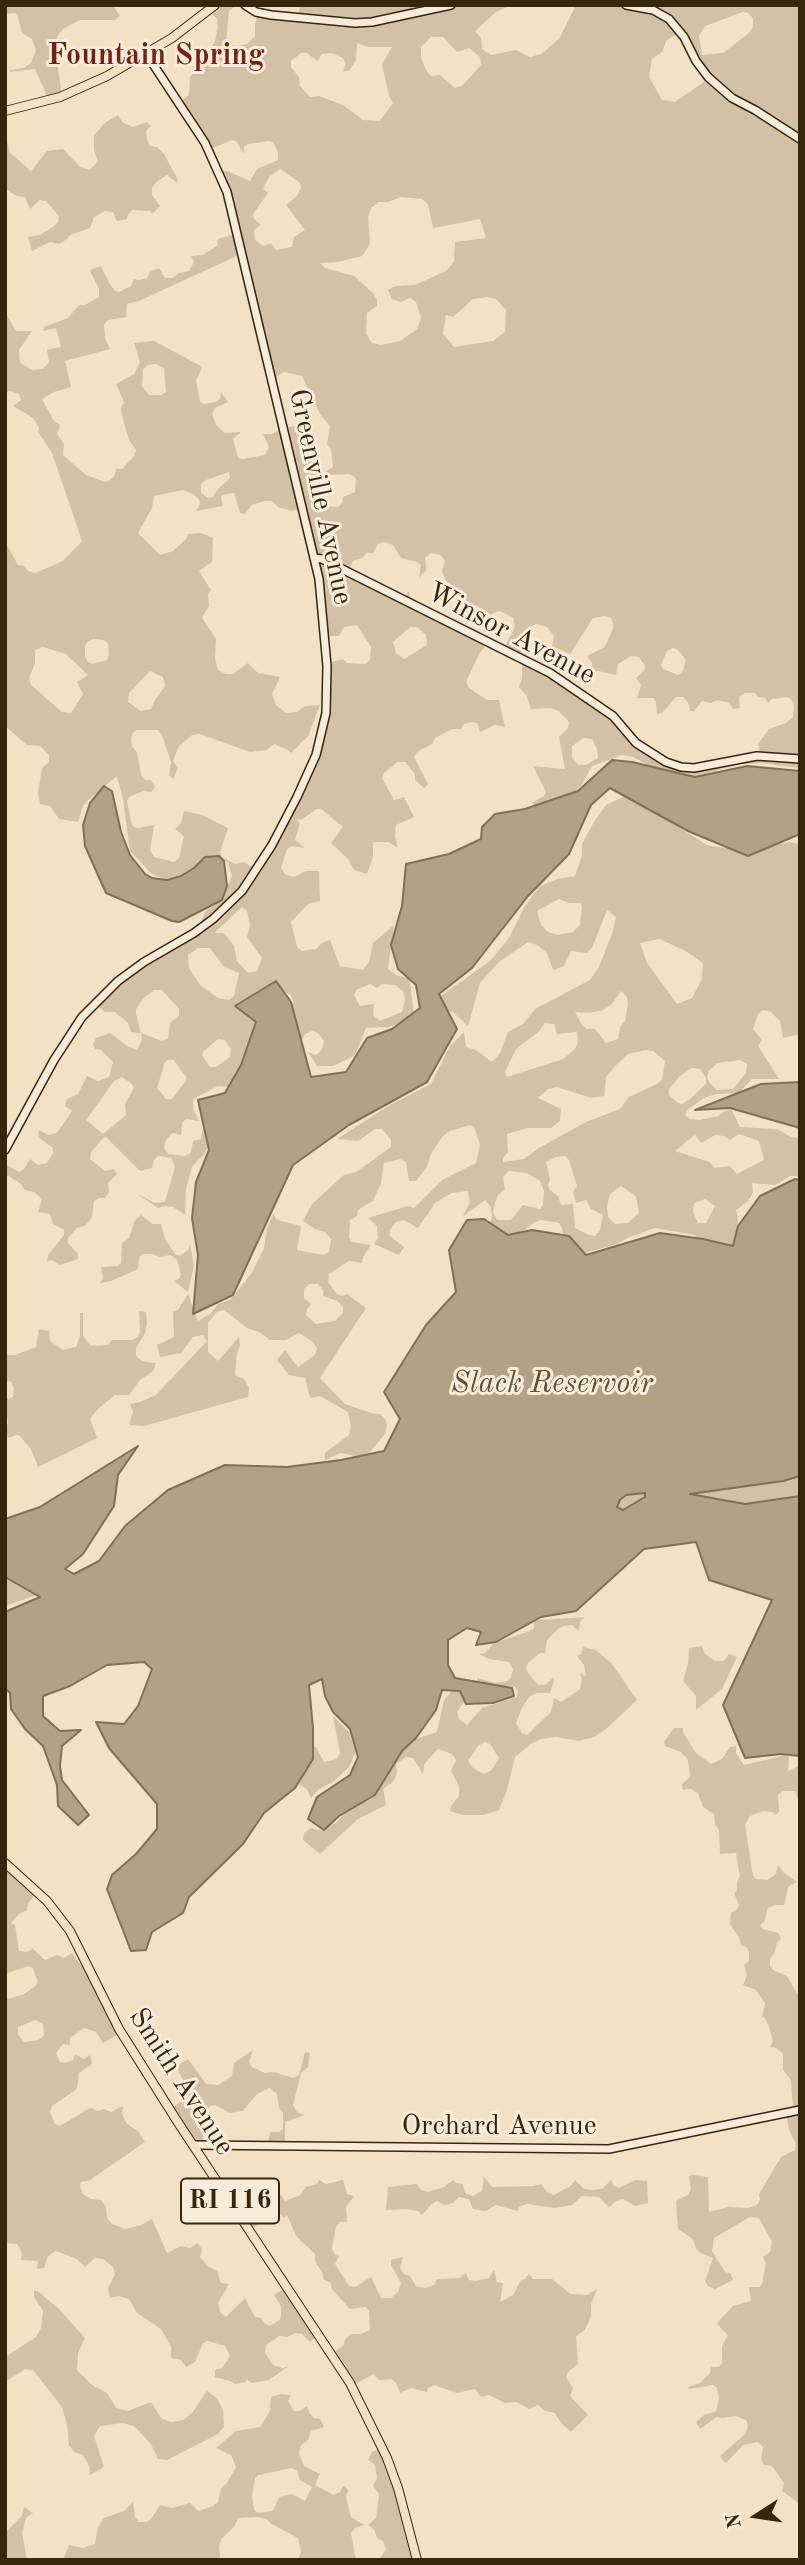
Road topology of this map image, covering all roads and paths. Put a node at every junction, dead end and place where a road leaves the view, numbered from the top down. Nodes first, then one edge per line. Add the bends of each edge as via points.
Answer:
1 (215, 5) edge
2 (245, 5) edge
3 (452, 5) edge
4 (626, 5) edge
5 (146, 55) junction
6 (5, 111) edge
7 (800, 139) edge
8 (314, 558) junction
9 (800, 759) edge
10 (5, 1150) edge
11 (5, 1863) edge
12 (800, 2110) edge
13 (193, 2145) junction
14 (417, 2560) edge

1 - 5 main road
2 - 3 street via 271,15 355,23
4 - 7 street via 653,10 669,19 708,77 732,98
5 - 6 main road via 75,92
5 - 8 street, Greenville Avenue via 205,143 227,192
8 - 9 street, Winsor Avenue via 550,673 613,716 636,743 666,762 694,768 757,756
8 - 10 street, Greenville Avenue via 327,666 326,713 316,755 272,845 231,903 194,933 118,981 82,1017
11 - 13 main road, Smith Avenue / RI 116 via 47,1900 70,1931 119,2029
12 - 13 street, Orchard Avenue via 609,2149
13 - 14 main road, Smith Avenue / RI 116 via 358,2397 398,2488

